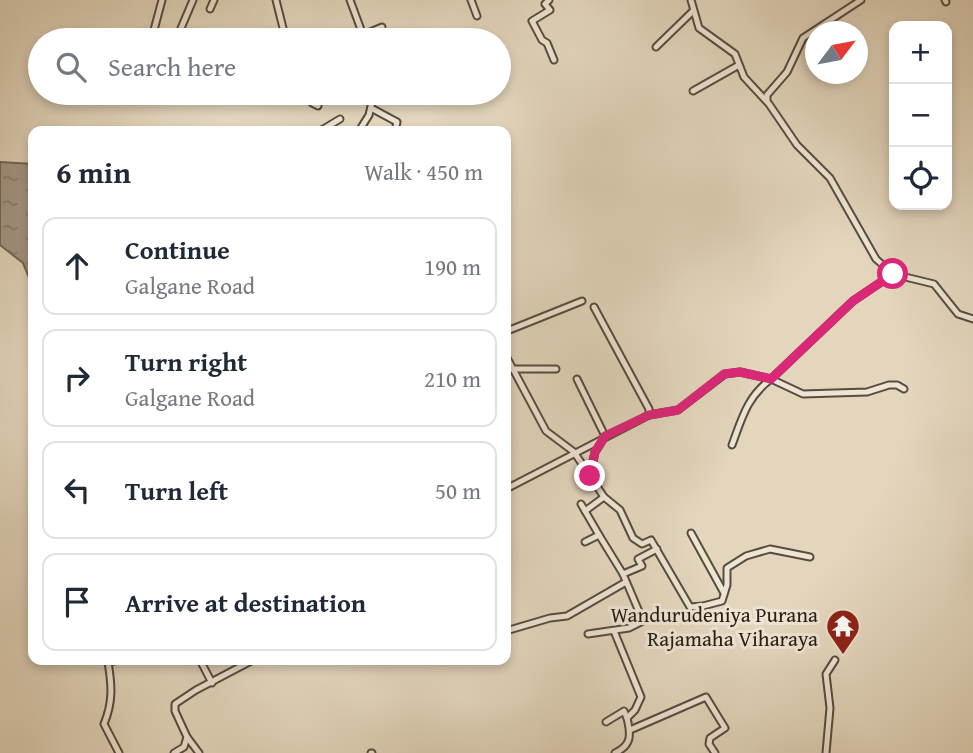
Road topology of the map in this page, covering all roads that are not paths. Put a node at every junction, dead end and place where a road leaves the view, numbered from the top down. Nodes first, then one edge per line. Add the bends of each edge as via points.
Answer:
1 (162, 0) edge
2 (193, 0) edge
3 (214, 0) edge
4 (276, 0) edge
5 (350, 0) edge
6 (471, 0) edge
7 (550, 0) edge
8 (691, 0) edge
9 (861, 0) edge
10 (210, 9) dead end
11 (693, 11) junction
12 (477, 16) dead end
13 (155, 28) edge
14 (181, 28) edge
15 (283, 28) edge
16 (360, 28) edge
17 (656, 47) dead end
18 (554, 60) dead end
19 (739, 65) junction
20 (694, 91) dead end
21 (769, 104) junction
22 (372, 105) edge
23 (371, 108) junction
24 (340, 119) dead end
25 (328, 126) edge
26 (362, 126) edge
27 (396, 126) edge
28 (893, 274) junction
29 (582, 301) dead end
30 (594, 307) dead end
31 (973, 319) edge
32 (511, 330) edge
33 (511, 365) edge
34 (513, 369) junction
35 (556, 369) dead end
36 (577, 379) dead end
37 (771, 379) junction
38 (904, 389) dead end
39 (649, 415) junction
40 (605, 436) junction
41 (732, 445) dead end
42 (574, 452) junction
43 (590, 476) junction
44 (511, 486) edge
45 (604, 497) junction
46 (581, 504) dead end
47 (585, 511) junction
48 (691, 533) dead end
49 (599, 535) junction
50 (585, 542) dead end
51 (657, 549) junction
52 (810, 557) dead end
53 (623, 574) junction
54 (626, 582) junction
55 (724, 593) junction
56 (511, 630) edge
57 (614, 631) junction
58 (588, 634) dead end
59 (835, 660) dead end
60 (108, 665) edge
61 (203, 665) edge
62 (244, 665) edge
63 (212, 683) junction
64 (627, 718) junction
65 (606, 722) dead end
66 (630, 730) junction
67 (187, 737) junction
68 (119, 753) edge
69 (174, 753) edge
70 (200, 753) edge
71 (615, 753) edge
72 (715, 753) edge
73 (826, 753) edge

1 - 13 street
2 - 14 street
3 - 10 street
4 - 15 street
5 - 16 street
6 - 12 street
7 - 18 street via 545,4 550,10 532,21
8 - 11 street
9 - 21 street via 803,38 787,72 767,95
11 - 17 street
11 - 19 street via 699,28 735,54
19 - 20 street
19 - 21 street
21 - 28 street via 797,145 830,178 867,246
22 - 23 street
23 - 26 street
23 - 27 street via 397,122
24 - 25 street
28 - 31 street via 934,284 958,314
28 - 37 street via 853,301
29 - 32 street
30 - 39 street
33 - 34 street
34 - 35 street
34 - 42 street via 546,431
36 - 40 street
37 - 38 street via 803,394 867,392 889,385
37 - 39 street via 740,372 724,374 678,410
37 - 41 street via 747,405
39 - 40 street
40 - 42 street
40 - 43 street via 595,452
42 - 43 street
42 - 44 street
43 - 45 street
45 - 47 street
45 - 51 street via 620,510 633,538 642,544 651,540
46 - 47 street
47 - 49 street
48 - 55 street
49 - 50 street
49 - 53 street
51 - 53 street via 638,559 642,566
51 - 55 street via 690,607 722,601
52 - 55 street via 770,549 746,556 727,568
53 - 54 street
54 - 56 street via 567,616
54 - 57 street via 643,621
57 - 58 street
57 - 64 street via 641,697
59 - 73 street via 826,674 830,708
60 - 68 street via 112,706 104,724
61 - 63 street
62 - 63 street
63 - 67 street via 175,705
64 - 65 street via 624,711
64 - 66 street
66 - 71 street via 625,748
66 - 72 street via 706,697 725,728 710,738
67 - 69 street via 184,747
67 - 70 street

